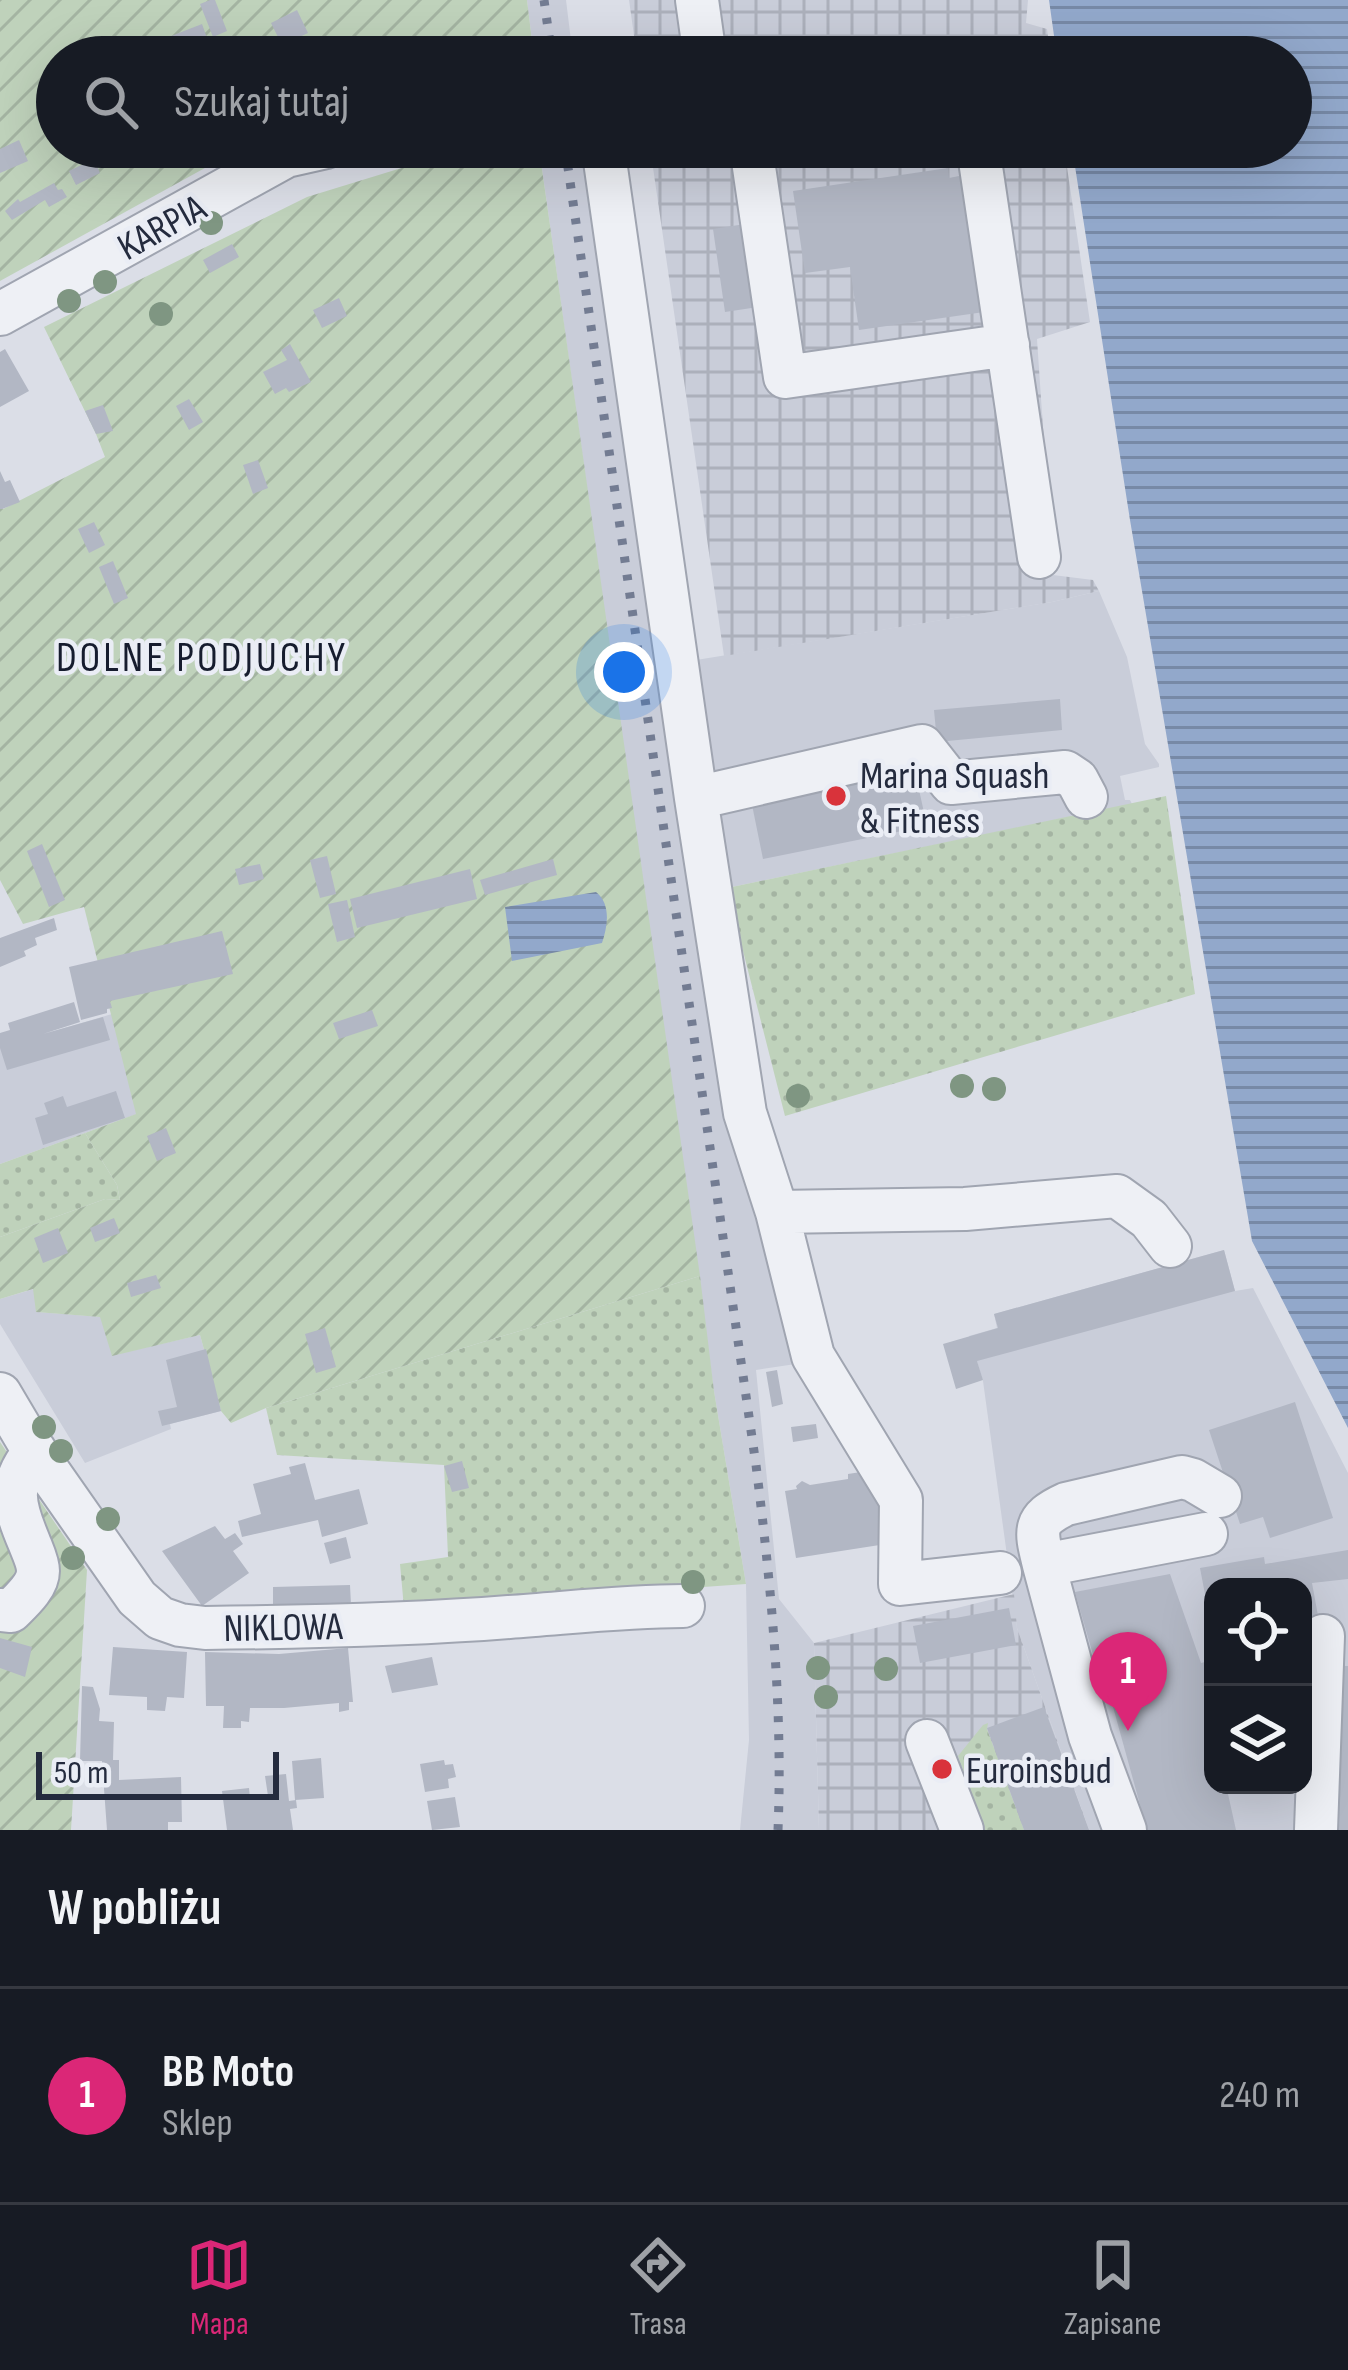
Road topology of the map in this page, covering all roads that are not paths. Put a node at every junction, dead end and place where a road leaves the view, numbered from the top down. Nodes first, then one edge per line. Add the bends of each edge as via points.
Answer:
1 (697, 0) edge
2 (701, 36) edge
3 (264, 168) edge
4 (606, 168) edge
5 (754, 168) edge
6 (981, 168) edge
7 (0, 314) edge
8 (1008, 345) junction
9 (1040, 557) dead end
10 (1086, 797) dead end
11 (696, 798) junction
12 (777, 1212) junction
13 (1170, 1246) dead end
14 (0, 1394) edge
15 (34, 1451) junction
16 (1045, 1565) junction
17 (1000, 1573) dead end
18 (683, 1606) dead end
19 (0, 1610) edge
20 (1323, 1636) dead end
21 (927, 1741) dead end
22 (962, 1830) edge
23 (1125, 1830) edge
24 (1316, 1830) edge

1 - 2 street
3 - 7 street, KARPIA
4 - 11 street
5 - 8 street via 785,377
6 - 8 street
8 - 9 street
10 - 11 street via 1065,772 950,783 922,746
11 - 12 street via 745,1113
12 - 13 street via 1117,1196
12 - 17 street via 813,1356 901,1500 900,1584
14 - 15 street, NIKLOWA
15 - 18 street, NIKLOWA via 137,1598 180,1625 356,1625
15 - 19 street via 15,1500 38,1571 15,1608
16 - 16 street via 1213,1515 1193,1480 1181,1477 1066,1504 1039,1524
16 - 23 street via 1090,1736
20 - 24 street
21 - 22 street

